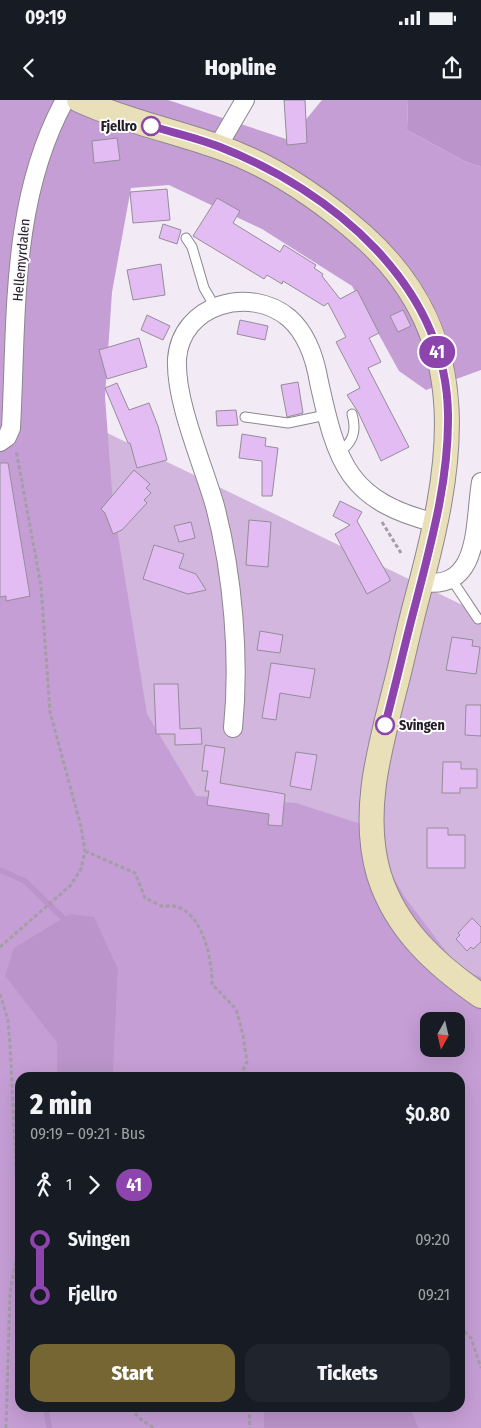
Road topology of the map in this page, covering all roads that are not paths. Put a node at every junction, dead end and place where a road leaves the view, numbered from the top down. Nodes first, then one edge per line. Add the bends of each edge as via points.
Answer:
1 (65, 100) edge
2 (79, 100) edge
3 (245, 100) edge
4 (218, 146) junction
5 (186, 238) dead end
6 (215, 307) junction
7 (352, 414) dead end
8 (326, 415) junction
9 (245, 417) dead end
10 (5, 430) edge
11 (0, 442) edge
12 (337, 453) junction
13 (481, 482) edge
14 (436, 523) junction
15 (452, 580) junction
16 (422, 582) junction
17 (478, 619) dead end
18 (233, 728) dead end
19 (481, 996) edge

1 - 10 street, Hellemyrdalen via 47,143 22,229
2 - 4 street
3 - 4 street
4 - 14 street via 262,166 328,208 365,238 412,292 433,339 446,389 446,464
5 - 6 lane via 192,247 204,288
6 - 8 street via 235,301 268,304 295,324 313,356
6 - 18 street via 202,313 190,325 180,341 177,360 183,402 214,504 223,546 237,667
7 - 12 lane via 355,425 352,439 348,447
8 - 9 lane via 288,423
8 - 12 street
10 - 11 street via 7,437
12 - 14 street via 366,493 382,503
13 - 15 street via 473,552 459,576
14 - 16 street
15 - 16 street via 435,584
15 - 17 lane
16 - 19 street via 380,746 372,798 374,845 380,876 402,924 430,957

